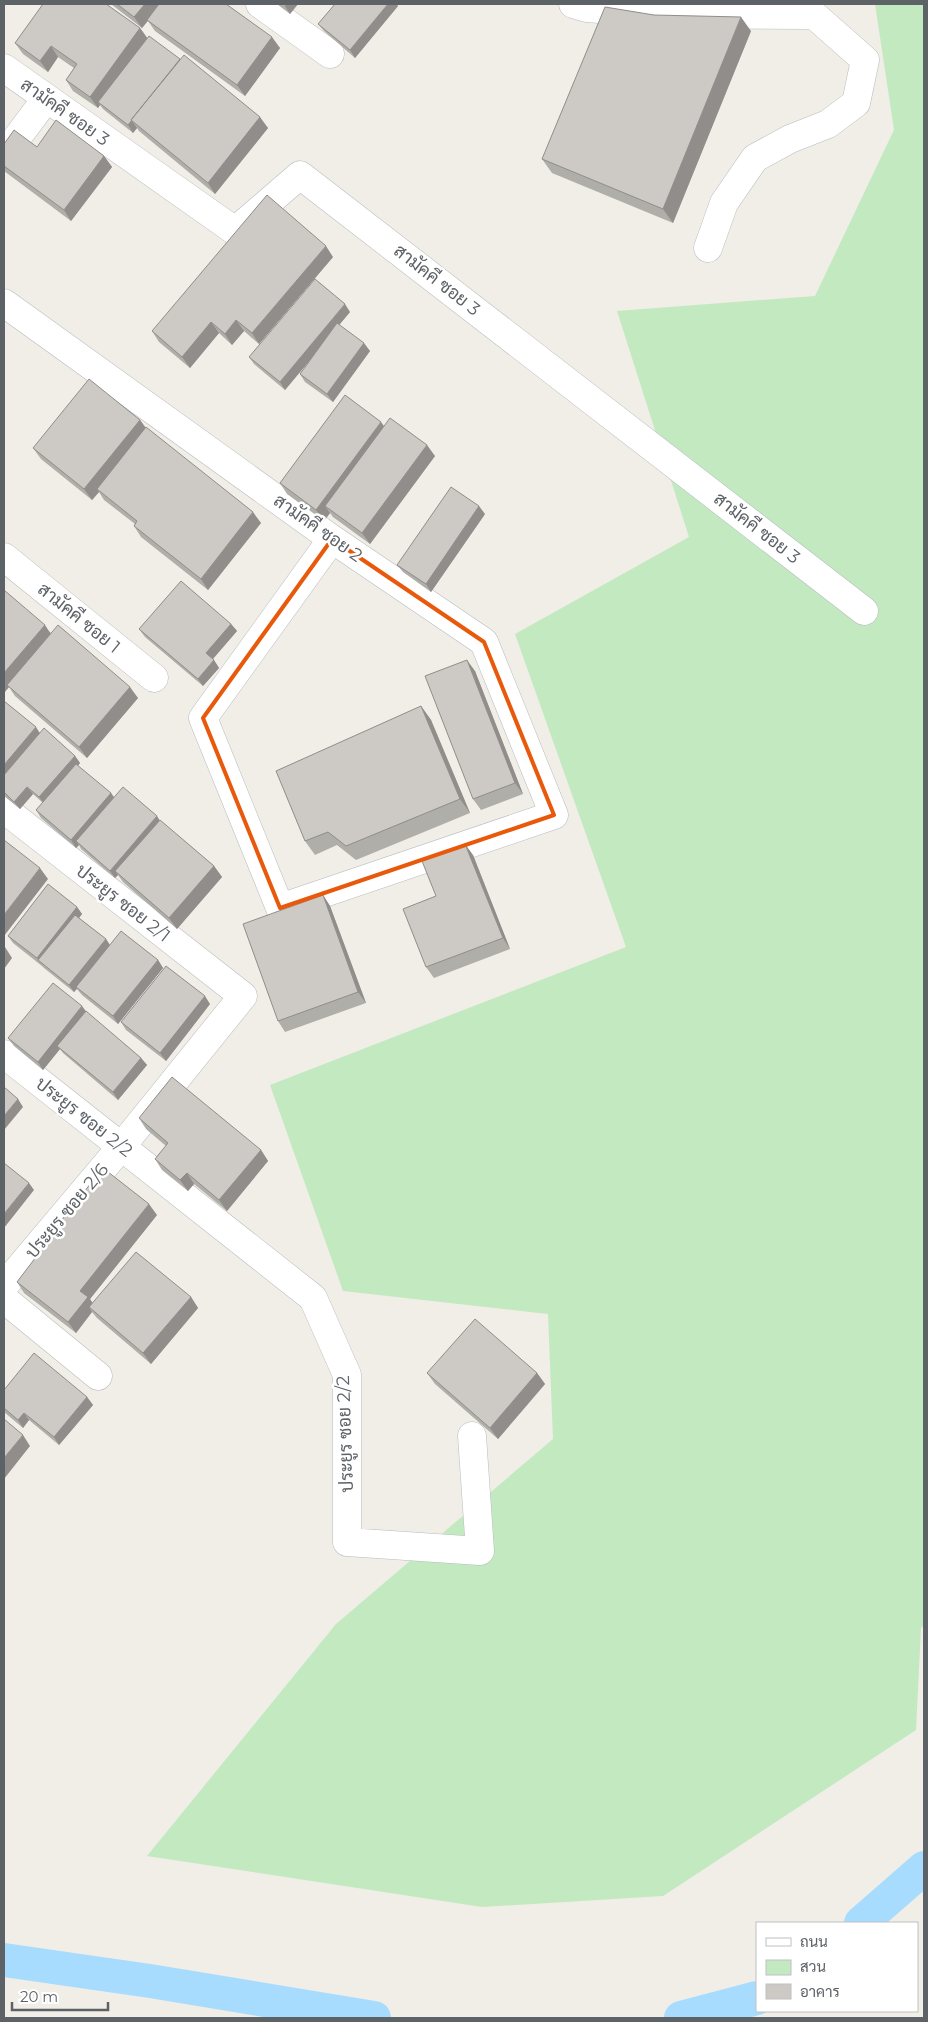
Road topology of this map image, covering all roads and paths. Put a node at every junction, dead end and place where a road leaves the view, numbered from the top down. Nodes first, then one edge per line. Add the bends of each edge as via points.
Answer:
1 (260, 4) edge
2 (583, 5) edge
3 (330, 54) dead end
4 (4, 68) edge
5 (46, 99) junction
6 (4, 155) edge
7 (708, 248) dead end
8 (4, 303) edge
9 (332, 539) junction
10 (4, 557) edge
11 (864, 611) dead end
12 (154, 678) dead end
13 (4, 809) edge
14 (243, 996) joint
15 (4, 1054) edge
16 (122, 1146) junction
17 (4, 1286) edge
18 (4, 1298) edge
19 (98, 1376) dead end
20 (472, 1436) edge

1 - 3 street
2 - 7 street via 662,14 814,15 865,60 856,103 828,124 755,158 724,203
4 - 5 street, สามัคคี ซอย 3
5 - 6 street
5 - 11 street, สามัคคี ซอย 3 via 235,230 300,175
8 - 9 street, สามัคคี ซอย 2
9 - 9 street, สามัคคี ซอย 2 via 484,642 554,815 280,908 203,718
10 - 12 street, สามัคคี ซอย 1
13 - 14 street, ประยูร ซอย 2/1
14 - 16 street, ประยูร ซอย 2/6
15 - 16 street, ประยูร ซอย 2/2
16 - 17 street, ประยูร ซอย 2/6
16 - 20 street, ประยูร ซอย 2/2 via 313,1298 347,1376 347,1542 480,1551
18 - 19 street

